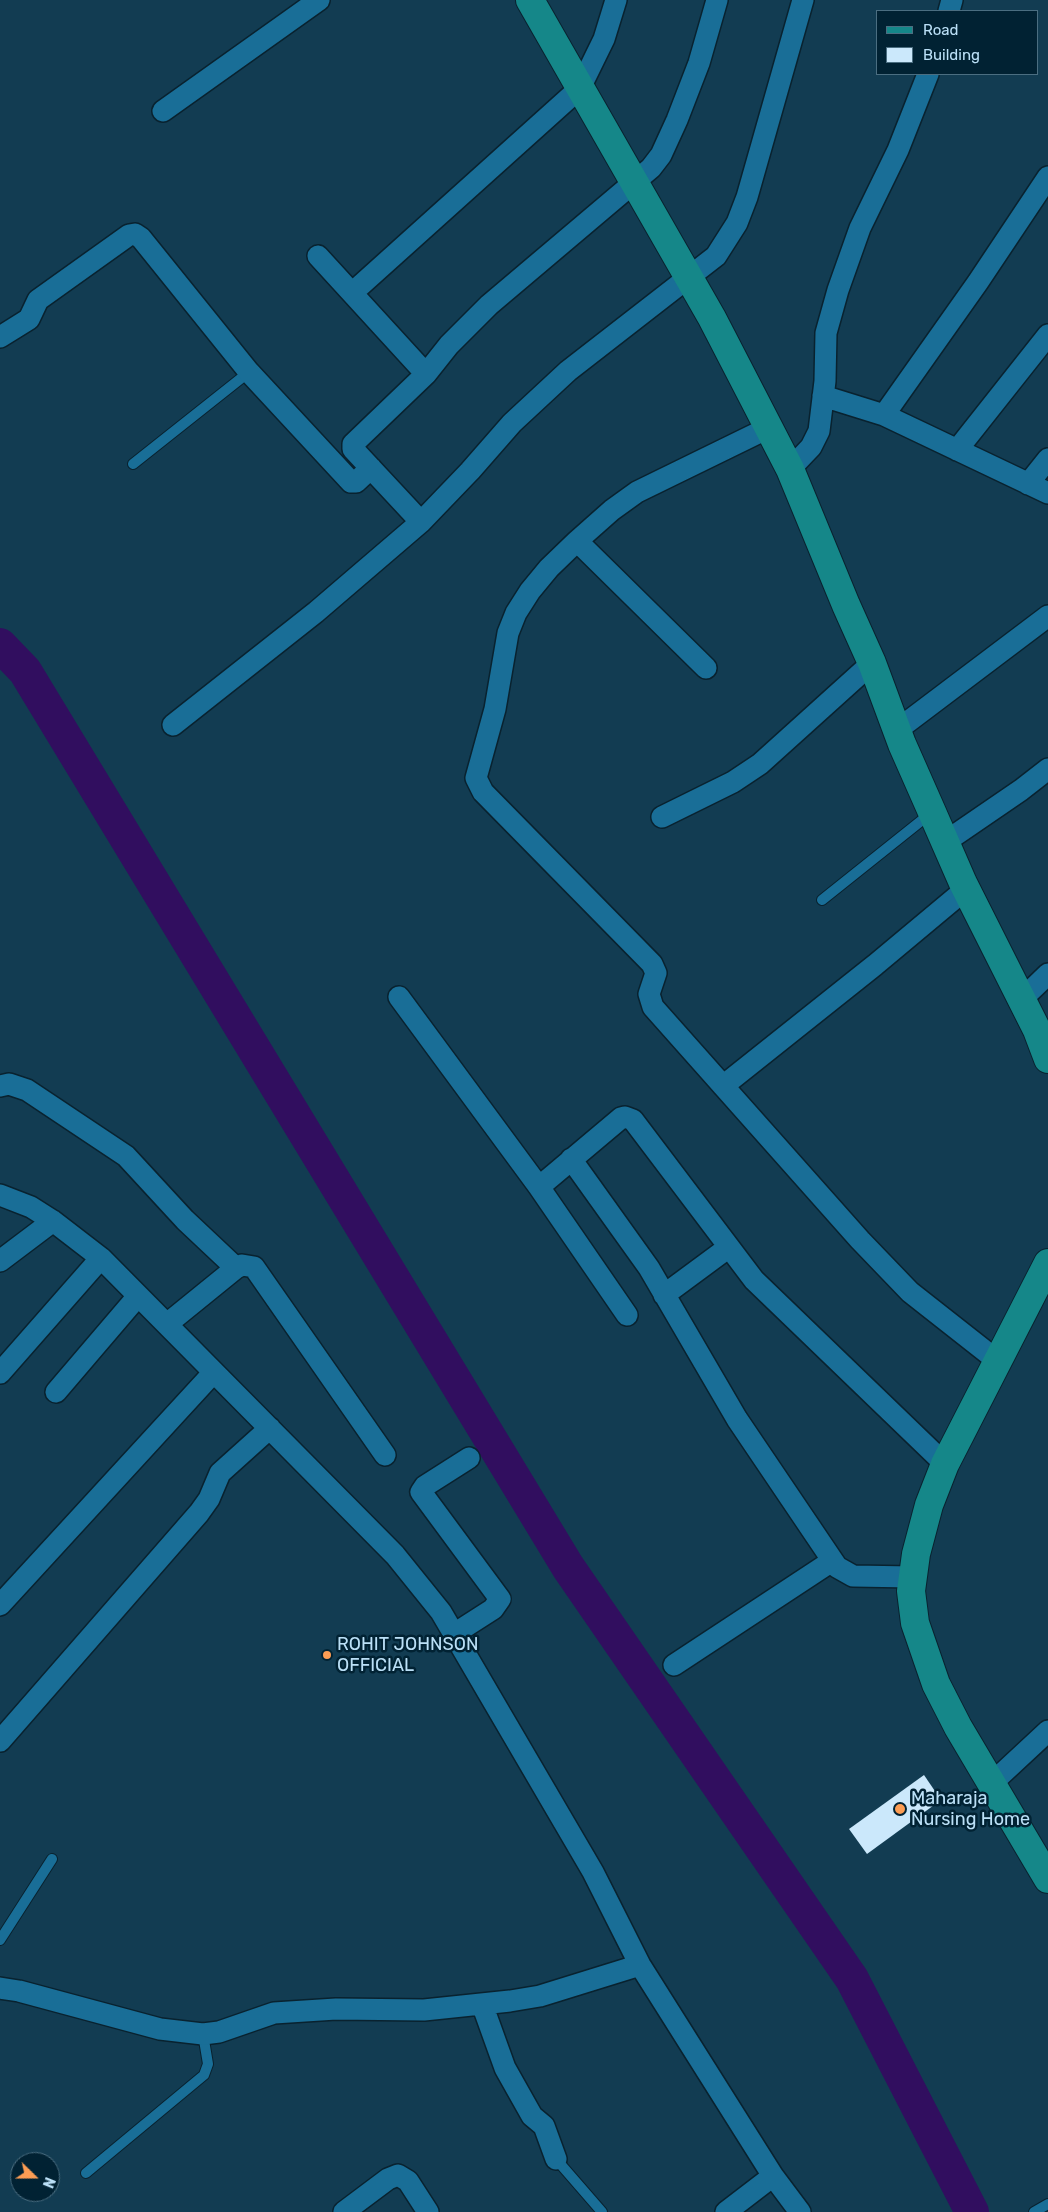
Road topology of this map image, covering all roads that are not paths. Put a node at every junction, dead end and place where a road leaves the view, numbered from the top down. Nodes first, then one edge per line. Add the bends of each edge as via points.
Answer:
1 (319, 0) edge
2 (530, 0) edge
3 (616, 0) edge
4 (717, 0) edge
5 (803, 0) edge
6 (928, 75) edge
7 (580, 88) junction
8 (163, 111) dead end
9 (1048, 177) edge
10 (635, 181) junction
11 (318, 256) dead end
12 (688, 276) junction
13 (352, 293) junction
14 (1048, 335) edge
15 (0, 337) edge
16 (249, 372) junction
17 (426, 374) junction
18 (823, 396) junction
19 (884, 415) junction
20 (768, 428) junction
21 (957, 450) junction
22 (1048, 460) edge
23 (133, 464) dead end
24 (371, 468) junction
25 (790, 469) junction
26 (1028, 484) junction
27 (1048, 493) edge
28 (421, 522) junction
29 (577, 541) junction
30 (1048, 616) edge
31 (872, 663) junction
32 (706, 668) dead end
33 (173, 726) dead end
34 (897, 730) junction
35 (1048, 769) edge
36 (932, 812) junction
37 (662, 817) dead end
38 (945, 842) junction
39 (966, 889) junction
40 (822, 900) dead end
41 (1048, 974) edge
42 (398, 997) dead end
43 (1022, 999) junction
44 (1048, 1059) edge
45 (0, 1086) edge
46 (723, 1086) junction
47 (571, 1159) junction
48 (539, 1187) junction
49 (0, 1195) edge
50 (53, 1222) junction
51 (729, 1247) junction
52 (101, 1258) junction
53 (0, 1261) edge
54 (1048, 1263) edge
55 (236, 1268) junction
56 (664, 1295) junction
57 (138, 1296) junction
58 (627, 1315) dead end
59 (167, 1324) junction
60 (999, 1362) junction
61 (214, 1372) junction
62 (0, 1373) edge
63 (56, 1392) dead end
64 (270, 1428) junction
65 (385, 1455) dead end
66 (469, 1458) dead end
67 (944, 1464) junction
68 (832, 1561) junction
69 (913, 1577) junction
70 (0, 1605) edge
71 (454, 1634) junction
72 (674, 1665) dead end
73 (1048, 1731) edge
74 (0, 1740) edge
75 (992, 1783) junction
76 (52, 1858) dead end
77 (1048, 1879) edge
78 (0, 1940) edge
79 (640, 1965) junction
80 (0, 1988) edge
81 (482, 2004) junction
82 (203, 2034) junction
83 (556, 2160) joint
84 (86, 2173) dead end
85 (773, 2176) junction
86 (1048, 2204) edge
87 (344, 2212) edge
88 (428, 2212) edge
89 (602, 2212) edge
90 (726, 2212) edge
91 (800, 2212) edge
92 (1034, 2212) edge

1 - 8 street
2 - 7 main road
3 - 7 street via 604,38
4 - 10 street via 699,63 668,142 651,168
5 - 12 street via 756,168 737,222 716,256
6 - 18 street via 898,150 860,228 838,290 826,333
7 - 10 main road
7 - 13 street
9 - 19 street
10 - 12 main road
10 - 17 street via 489,306 449,345
11 - 13 street
12 - 20 main road
12 - 28 street via 554,384 512,423
13 - 17 street
14 - 21 street
15 - 16 street via 29,318 38,300 134,234 141,238
16 - 23 lane
16 - 24 street via 351,482 356,482
17 - 24 street via 353,444
18 - 19 street
18 - 25 street via 819,431 811,447
19 - 21 street
20 - 25 main road
20 - 29 street via 637,492
21 - 26 street
22 - 26 street
24 - 28 street
25 - 31 main road
26 - 27 street
28 - 33 street via 316,612
29 - 32 street
29 - 46 street via 530,590 516,613 508,633 491,727 476,778 483,792 652,964 656,973 648,994 653,1007
30 - 34 street
31 - 34 main road
31 - 37 street via 753,769
34 - 36 main road
35 - 38 street
36 - 38 main road
36 - 40 lane
38 - 39 main road
39 - 43 main road
39 - 46 street via 875,966
41 - 43 street
42 - 48 street
43 - 44 main road
45 - 55 street via 9,1084 27,1090 126,1156 185,1220
46 - 60 street via 910,1292
47 - 48 street
47 - 51 street via 621,1118 629,1118
47 - 56 street via 626,1235
48 - 58 street
49 - 50 street via 30,1207
50 - 52 street
50 - 53 street
51 - 56 street
51 - 67 street via 754,1280
52 - 57 street
52 - 62 street
54 - 60 main road
55 - 59 street
55 - 65 street via 247,1264 258,1271
56 - 68 street via 737,1420
57 - 59 street
57 - 63 street
59 - 61 street
60 - 67 main road
61 - 64 street
61 - 70 street
64 - 71 street via 395,1555 441,1612
64 - 74 street via 220,1473 205,1506
66 - 71 street via 425,1486 421,1492 500,1599 493,1609
67 - 69 main road via 929,1506
68 - 69 street via 841,1571 853,1576
68 - 72 street
69 - 75 main road via 911,1591 915,1623 926,1660 958,1727
71 - 79 street via 593,1872
73 - 75 street
75 - 77 main road
76 - 78 lane
79 - 81 street via 540,1996
79 - 85 street
80 - 82 street via 160,2029
81 - 82 street via 424,2010 274,2012 219,2032
81 - 83 street via 505,2068 532,2116 544,2126
82 - 84 lane via 208,2064 204,2075
83 - 89 lane
85 - 90 street
85 - 91 street
86 - 92 lane
87 - 88 street via 388,2178 398,2175 408,2181

